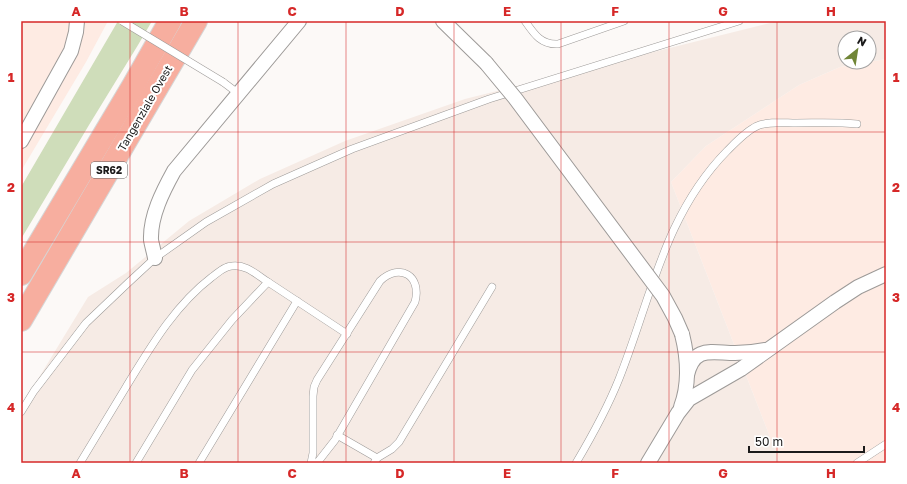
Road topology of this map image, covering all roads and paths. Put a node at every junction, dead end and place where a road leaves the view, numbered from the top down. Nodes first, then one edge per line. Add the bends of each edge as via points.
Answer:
1 (76, 21) edge
2 (122, 21) edge
3 (170, 21) edge
4 (196, 21) edge
5 (299, 21) edge
6 (443, 21) edge
7 (525, 21) edge
8 (624, 21) edge
9 (739, 21) edge
10 (239, 94) junction
11 (857, 124) dead end
12 (21, 141) edge
13 (155, 258) junction
14 (21, 274) edge
15 (886, 274) edge
16 (268, 282) junction
17 (492, 287) dead end
18 (297, 301) junction
19 (21, 320) edge
20 (347, 334) junction
21 (768, 349) junction
22 (687, 374) junction
23 (21, 412) edge
24 (678, 413) junction
25 (337, 435) junction
26 (886, 444) edge
27 (376, 461) edge
28 (80, 463) edge
29 (136, 463) edge
30 (199, 463) edge
31 (311, 463) edge
32 (317, 463) edge
33 (576, 463) edge
34 (648, 463) edge
35 (857, 463) edge

1 - 12 street via 71,50
2 - 10 lane, bridge
3 - 14 highway, Tangenziale Ovest / SR62
4 - 19 highway, Tangenziale Ovest / SR62
5 - 10 street
6 - 22 street, bridge via 486,63 515,98 663,296 682,334
7 - 8 lane via 540,40 552,44
9 - 13 lane via 489,99 352,149 273,184 206,222
10 - 13 street via 174,171 164,188 152,232
11 - 33 lane via 763,124 750,130 718,160 683,210 664,250 619,380 600,422
13 - 23 lane via 86,323
15 - 21 street via 858,287
16 - 18 lane
16 - 28 lane via 246,268 231,266 224,268 201,285 165,326
16 - 29 lane via 232,320 192,370
17 - 27 lane via 399,442
18 - 20 lane
18 - 30 lane
20 - 25 lane via 380,281 386,276 401,272 414,280 417,287 415,302
20 - 31 lane via 314,387
21 - 22 street via 746,353 705,352 691,362
21 - 24 street via 741,369 694,396
22 - 24 street via 684,399
24 - 34 street
25 - 27 lane
25 - 32 lane
26 - 35 lane

